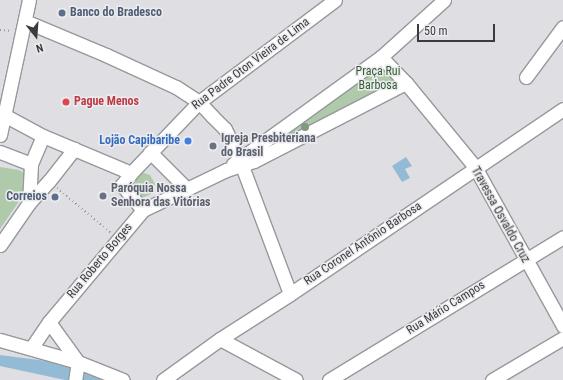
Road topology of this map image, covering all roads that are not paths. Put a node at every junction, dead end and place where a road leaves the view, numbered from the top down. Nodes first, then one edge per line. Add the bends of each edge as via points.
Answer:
1 (29, 0) edge
2 (335, 0) edge
3 (444, 0) edge
4 (25, 21) junction
5 (563, 27) edge
6 (381, 57) junction
7 (526, 77) dead end
8 (406, 83) junction
9 (199, 102) junction
10 (563, 109) edge
11 (4, 114) junction
12 (0, 135) edge
13 (43, 136) junction
14 (74, 149) junction
15 (0, 152) edge
16 (150, 152) junction
17 (240, 162) junction
18 (31, 164) junction
19 (475, 167) junction
20 (131, 173) junction
21 (187, 189) junction
22 (29, 203) junction
23 (143, 210) junction
24 (563, 237) edge
25 (0, 245) edge
26 (524, 259) junction
27 (290, 294) junction
28 (49, 322) junction
29 (563, 326) edge
30 (563, 338) edge
31 (220, 339) junction
32 (0, 340) edge
33 (32, 347) junction
34 (76, 370) edge
35 (123, 380) edge
36 (163, 380) edge
37 (296, 380) edge
38 (329, 380) edge
39 (493, 380) edge

1 - 4 street
2 - 9 street, Rua Padre Oton Vieira de Lima
3 - 6 street
4 - 9 street via 176,87
4 - 11 street
5 - 7 street
6 - 8 street, Travessa Osvaldo Cruz
6 - 17 street
8 - 17 street via 254,161
8 - 19 street, Travessa Osvaldo Cruz
9 - 16 street, Rua Padre Oton Vieira de Lima
9 - 17 street via 225,129
10 - 19 street, Rua Coronel Antônio Barbosa
11 - 12 street
11 - 13 street
13 - 14 street
13 - 18 street
14 - 20 street
14 - 22 street
15 - 18 street
16 - 20 street, Rua Padre Oton Vieira de Lima
16 - 21 street
17 - 21 street, Rua Roberto Borges
17 - 27 street
18 - 22 street
19 - 26 street, Travessa Osvaldo Cruz
19 - 27 street, Rua Coronel Antônio Barbosa
20 - 23 street, Rua Padre Oton Vieira de Lima via 122,185
21 - 23 street, Rua Roberto Borges
22 - 25 street
23 - 28 street, Rua Roberto Borges
24 - 26 street, Rua Mário Campos
26 - 29 street, Travessa Osvaldo Cruz
26 - 38 street, Rua Mário Campos
27 - 31 street, Rua Coronel Antônio Barbosa
28 - 33 street, Rua Roberto Borges
28 - 34 street
30 - 39 street
31 - 36 street, Rua Coronel Antônio Barbosa
31 - 37 street
32 - 33 street
33 - 34 street
34 - 35 street

